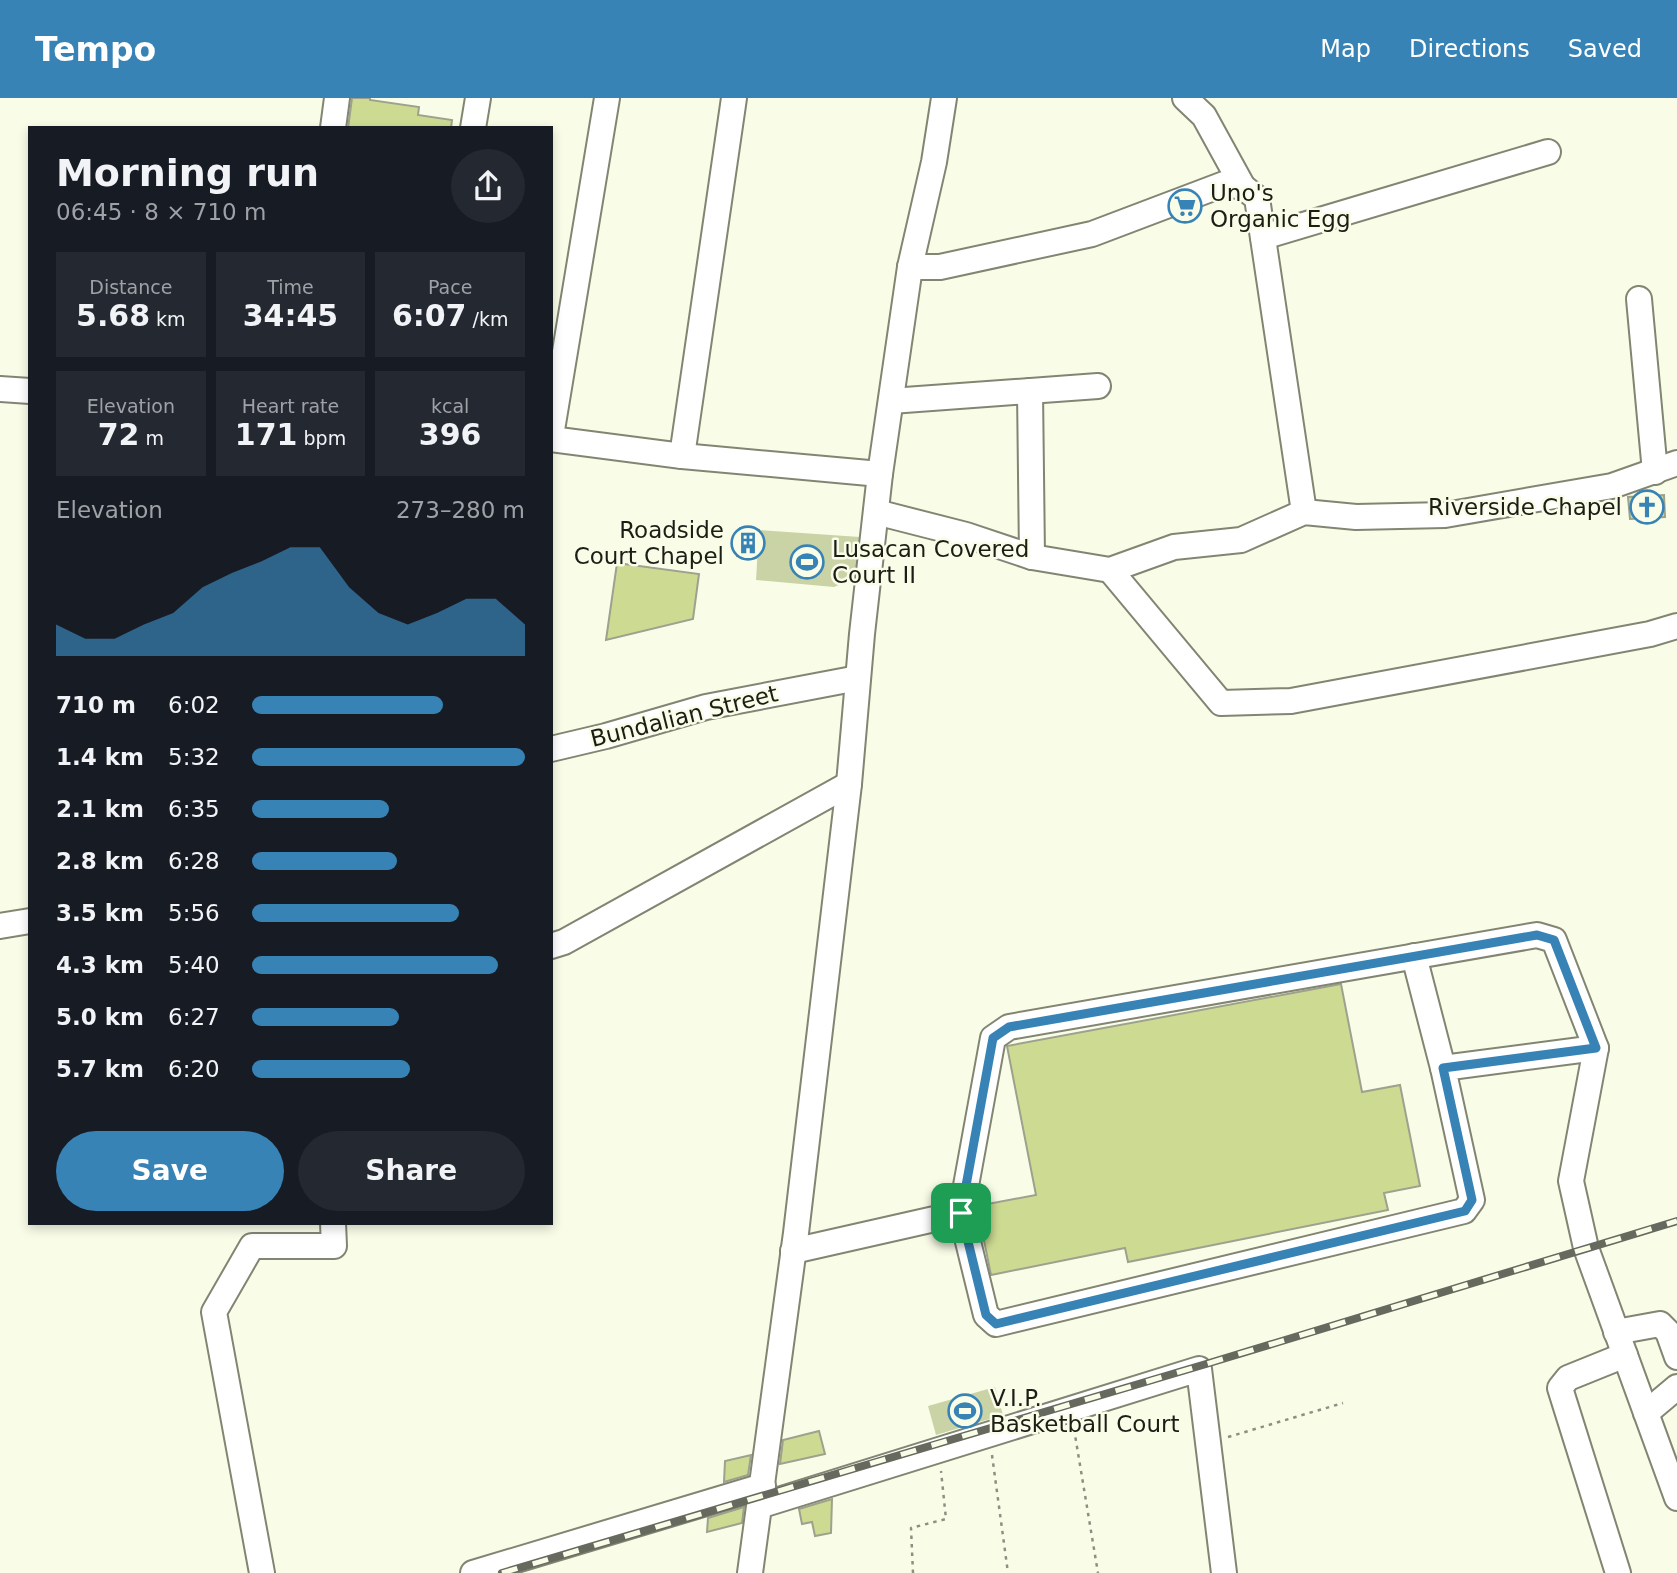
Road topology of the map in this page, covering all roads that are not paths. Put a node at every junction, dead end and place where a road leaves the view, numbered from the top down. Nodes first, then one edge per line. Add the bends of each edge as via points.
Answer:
1 (337, 98) edge
2 (478, 98) edge
3 (607, 98) edge
4 (734, 98) edge
5 (944, 98) edge
6 (1185, 98) edge
7 (333, 126) edge
8 (473, 126) edge
9 (1548, 152) dead end
10 (1243, 187) junction
11 (1263, 237) junction
12 (910, 267) junction
13 (1639, 299) dead end
14 (1098, 386) dead end
15 (0, 389) edge
16 (28, 391) edge
17 (1030, 391) junction
18 (891, 401) junction
19 (553, 425) edge
20 (553, 437) edge
21 (682, 456) junction
22 (1666, 468) edge
23 (880, 474) junction
24 (876, 512) junction
25 (1304, 512) junction
26 (1032, 557) junction
27 (1111, 570) junction
28 (1677, 626) edge
29 (858, 678) junction
30 (553, 748) edge
31 (849, 784) junction
32 (28, 921) edge
33 (0, 926) edge
34 (553, 945) edge
35 (1414, 957) junction
36 (1596, 1048) junction
37 (1443, 1068) junction
38 (961, 1213) junction
39 (332, 1225) edge
40 (793, 1251) junction
41 (1621, 1344) junction
42 (1677, 1357) edge
43 (1677, 1387) edge
44 (1646, 1413) junction
45 (761, 1496) junction
46 (1677, 1498) edge
47 (261, 1573) edge
48 (473, 1573) edge
49 (750, 1573) edge
50 (1224, 1573) edge
51 (1618, 1573) edge

1 - 7 street
2 - 8 street
3 - 19 street
4 - 21 street
5 - 12 street
6 - 10 street via 1204,116
9 - 11 street
10 - 11 street via 1257,198
10 - 12 street via 1224,184 1092,234 940,267
11 - 25 street
12 - 18 street
13 - 22 street
14 - 17 street
15 - 16 street
17 - 18 street
17 - 26 street
18 - 23 street
20 - 21 street
21 - 23 street
22 - 25 street via 1612,486 1445,515 1356,517
23 - 24 street
24 - 26 street
24 - 29 street
25 - 27 street via 1241,540 1174,547
26 - 27 street
27 - 28 street via 1222,703 1291,701
29 - 30 street, Bundalian Street via 705,706
29 - 31 street
31 - 34 street
31 - 40 street
32 - 33 street
35 - 36 street via 1537,935 1554,940
35 - 37 street
35 - 38 street via 1009,1027 993,1038
36 - 37 street
36 - 41 street via 1571,1181 1586,1248
37 - 38 street via 1472,1200 1465,1211 996,1324 986,1315
38 - 40 street
39 - 47 street via 334,1246 252,1245 214,1312
40 - 45 street
41 - 42 street via 1660,1324
41 - 44 street
41 - 51 street via 1560,1388
43 - 44 street
44 - 46 street
45 - 48 street
45 - 49 street
45 - 50 street via 939,1452 1199,1369

